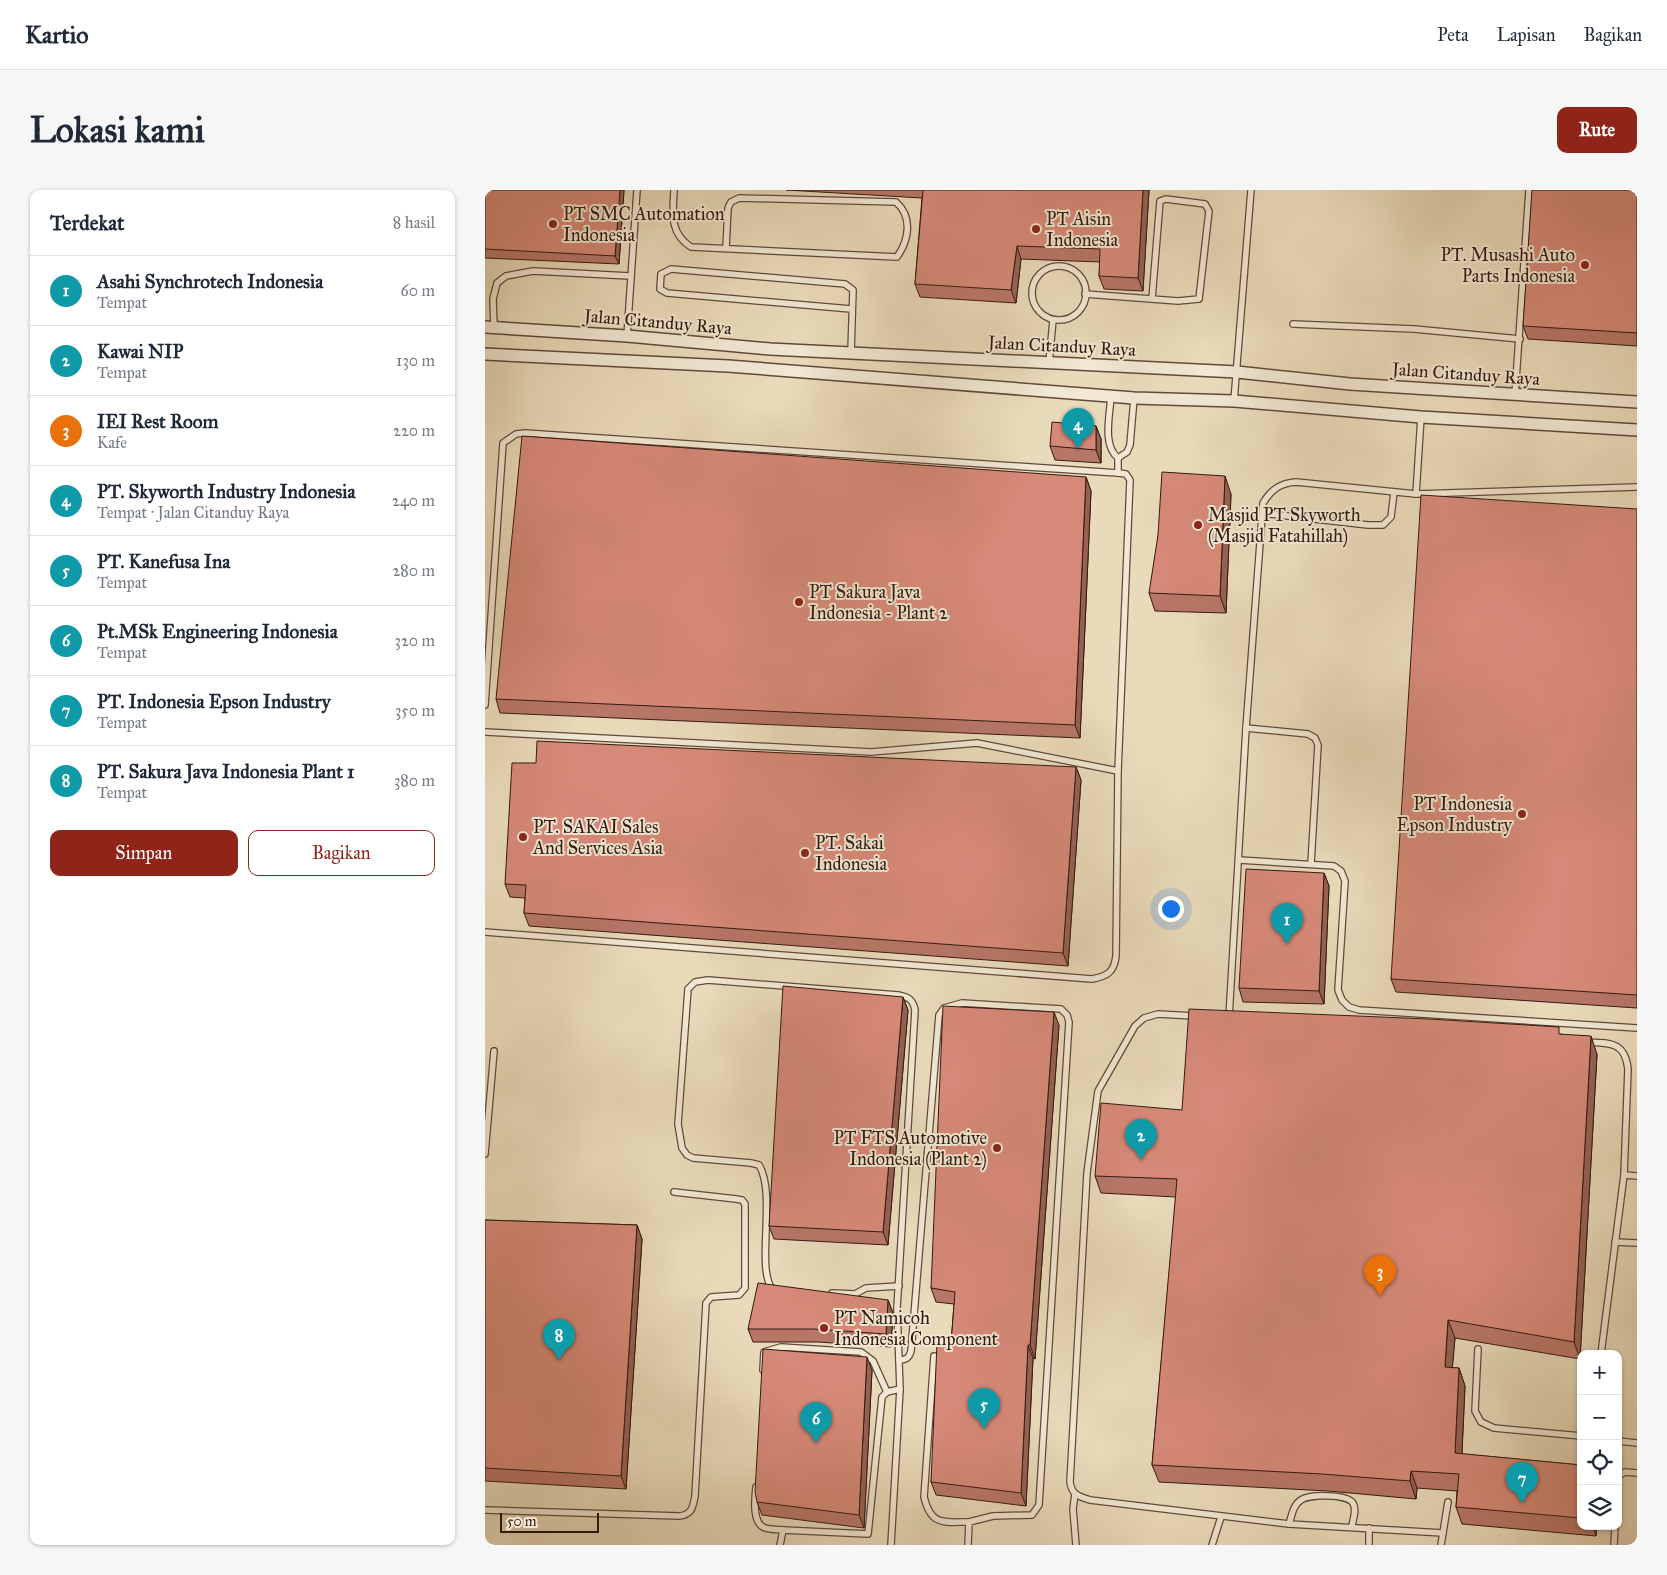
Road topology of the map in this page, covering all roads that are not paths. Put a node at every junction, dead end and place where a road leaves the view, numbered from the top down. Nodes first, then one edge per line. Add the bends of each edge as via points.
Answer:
1 (637, 190) edge
2 (674, 190) edge
3 (1251, 190) edge
4 (1529, 190) edge
5 (727, 248) junction
6 (630, 276) junction
7 (1085, 294) junction
8 (1152, 299) junction
9 (851, 309) junction
10 (1053, 320) junction
11 (1293, 324) dead end
12 (490, 327) edge
13 (627, 336) junction
14 (1520, 340) junction
15 (732, 346) junction
16 (851, 352) junction
17 (485, 354) edge
18 (1049, 363) junction
19 (728, 366) junction
20 (1237, 372) junction
21 (1515, 395) junction
22 (1111, 396) junction
23 (1135, 398) junction
24 (1234, 401) junction
25 (1637, 402) edge
26 (1421, 417) junction
27 (1637, 430) edge
28 (1118, 458) junction
29 (1118, 473) junction
30 (1637, 487) edge
31 (1394, 492) junction
32 (1416, 494) junction
33 (1262, 513) junction
34 (485, 705) edge
35 (1246, 728) junction
36 (485, 732) edge
37 (1118, 771) junction
38 (1239, 860) junction
39 (1311, 864) junction
40 (485, 932) edge
41 (1202, 1017) edge
42 (1220, 1018) edge
43 (1229, 1018) junction
44 (1239, 1019) edge
45 (1637, 1028) edge
46 (1577, 1041) edge
47 (494, 1051) dead end
48 (487, 1106) edge
49 (485, 1154) edge
50 (1623, 1175) junction
51 (1637, 1176) edge
52 (674, 1192) dead end
53 (1615, 1242) junction
54 (1637, 1243) edge
55 (899, 1286) junction
56 (783, 1291) edge
57 (828, 1293) edge
58 (888, 1307) edge
59 (897, 1308) junction
60 (1478, 1349) dead end
61 (1602, 1350) edge
62 (934, 1356) edge
63 (899, 1360) junction
64 (763, 1373) edge
65 (900, 1389) junction
66 (887, 1392) junction
67 (1577, 1436) edge
68 (1622, 1441) edge
69 (1637, 1443) edge
70 (1637, 1473) edge
71 (1622, 1474) edge
72 (757, 1477) edge
73 (1075, 1494) junction
74 (1448, 1502) dead end
75 (485, 1510) edge
76 (1221, 1517) junction
77 (969, 1522) junction
78 (1289, 1524) junction
79 (1352, 1526) junction
80 (1369, 1528) junction
81 (783, 1530) junction
82 (1615, 1530) edge
83 (1443, 1533) junction
84 (780, 1545) edge
85 (891, 1545) edge
86 (968, 1545) edge
87 (1076, 1545) edge
88 (1212, 1545) edge
89 (1369, 1545) edge
90 (1441, 1545) edge
91 (1614, 1545) edge

1 - 6 lane
2 - 5 lane via 672,223 681,241 691,247
3 - 20 lane
4 - 14 lane
5 - 5 lane via 897,257 908,234 906,218 896,202 739,198 728,208
6 - 12 lane via 533,272 506,276 497,283
6 - 13 lane
7 - 8 lane
7 - 10 lane via 1086,300 1079,312 1067,320
7 - 10 lane via 1085,285 1079,275 1065,266 1051,267 1039,274 1031,296 1042,316
8 - 8 lane via 1196,301 1201,298 1209,212 1205,204 1160,201
9 - 9 lane via 667,294 660,289 661,274 671,269 832,281 853,290
9 - 16 lane
10 - 18 lane
11 - 14 lane via 1414,329
12 - 13 street, Jalan Citanduy Raya
13 - 15 street, Jalan Citanduy Raya
14 - 21 lane
15 - 16 street, Jalan Citanduy Raya
15 - 19 street
16 - 18 street, Jalan Citanduy Raya
17 - 19 street
18 - 20 street, Jalan Citanduy Raya
19 - 22 street
20 - 21 street, Jalan Citanduy Raya via 1349,384
20 - 24 lane
21 - 25 street, Jalan Citanduy Raya
22 - 23 street
22 - 28 lane via 1109,443 1112,453
23 - 24 street
23 - 28 lane via 1130,445 1127,452
24 - 26 street
26 - 27 street
26 - 32 lane
28 - 29 lane
29 - 34 lane via 516,434 503,442
29 - 37 lane via 1126,474 1131,489
30 - 32 lane
31 - 32 lane
31 - 33 lane via 1285,483 1268,494
31 - 33 lane via 1391,517 1383,525
33 - 35 lane
35 - 38 lane
35 - 39 lane via 1308,734 1315,738 1318,745
36 - 37 lane via 871,752 977,744
37 - 40 lane via 1116,956 1114,968 1106,976 1092,980
38 - 39 lane
38 - 43 lane
39 - 45 lane via 1334,866 1341,871 1345,881 1338,990 1349,1007 1414,1015
41 - 73 lane via 1157,1014 1144,1018 1135,1026 1098,1091 1087,1173 1070,1482 1071,1491
42 - 43 lane
43 - 44 lane
46 - 50 lane via 1616,1046 1624,1052 1627,1060
47 - 48 lane
48 - 49 lane
50 - 51 lane
50 - 53 lane
52 - 75 lane via 743,1200 745,1204 745,1288 739,1295 711,1297 707,1303 693,1509 679,1516
53 - 54 lane
53 - 61 lane
55 - 56 lane via 913,1002 898,995 701,980 688,989 678,1124 683,1148 693,1158 759,1165 767,1196 765,1232 769,1284 773,1290
55 - 57 lane via 866,1288 857,1296
55 - 59 lane
58 - 59 lane
59 - 63 lane
60 - 67 lane via 1475,1411 1481,1422 1494,1428
62 - 77 lane via 924,1497 933,1518 941,1522
63 - 65 lane
63 - 77 lane via 905,1360 911,1351 939,1015 944,1008 962,1003 1061,1010 1069,1022 1039,1505 1032,1515 993,1516
64 - 66 lane via 764,1352 771,1348 861,1352 873,1360
65 - 66 lane
65 - 85 lane
66 - 81 lane via 882,1398 869,1534
68 - 69 lane
70 - 71 lane
72 - 81 lane via 755,1506 760,1525
73 - 76 lane via 1090,1500
73 - 87 lane
74 - 83 lane
76 - 78 lane
76 - 88 lane
77 - 86 lane
78 - 79 lane
78 - 79 lane via 1299,1500 1320,1495 1352,1502 1355,1510
79 - 80 lane
80 - 83 lane
80 - 89 lane
81 - 84 lane
82 - 91 lane
83 - 90 lane

